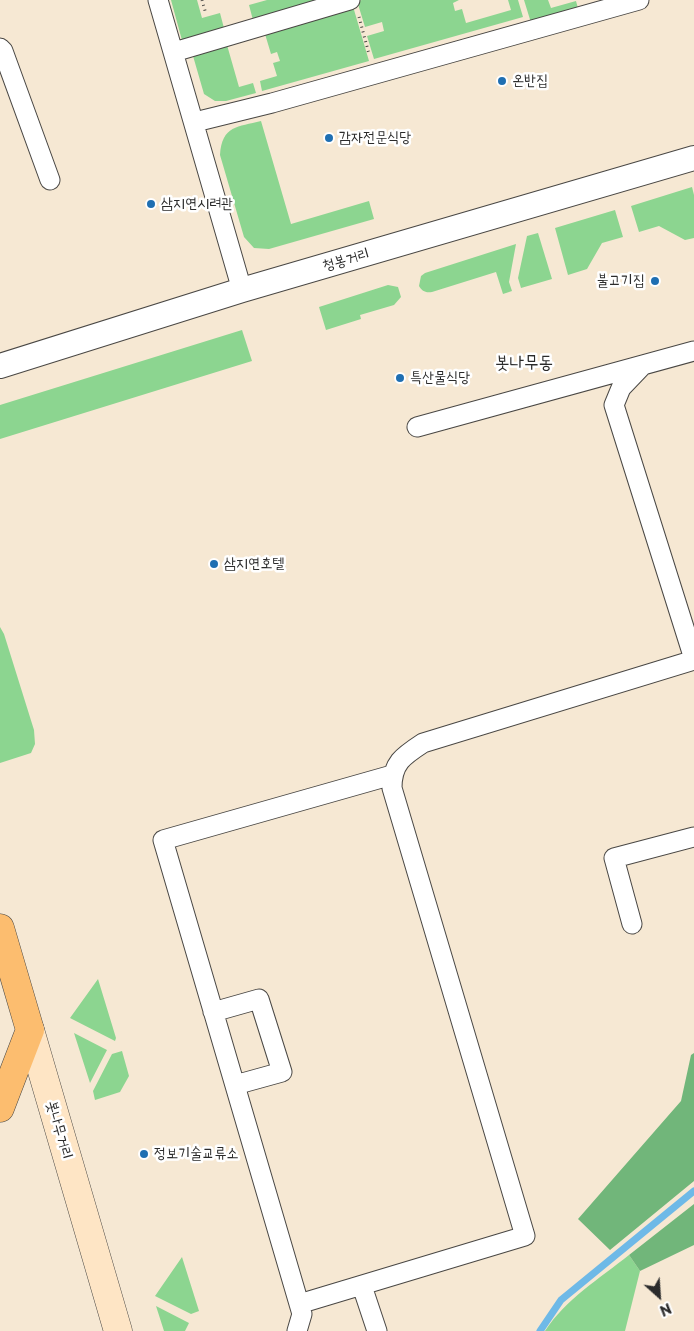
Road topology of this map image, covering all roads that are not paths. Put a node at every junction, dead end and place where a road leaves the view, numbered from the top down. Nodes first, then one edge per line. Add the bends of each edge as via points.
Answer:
1 (158, 0) edge
2 (638, 0) edge
3 (354, 5) edge
4 (0, 48) edge
5 (174, 52) junction
6 (194, 122) junction
7 (694, 158) edge
8 (50, 180) dead end
9 (242, 290) junction
10 (694, 351) edge
11 (643, 365) junction
12 (0, 366) edge
13 (417, 426) dead end
14 (694, 660) edge
15 (392, 775) junction
16 (694, 837) edge
17 (632, 924) dead end
18 (0, 928) edge
19 (213, 1012) junction
20 (30, 1030) junction
21 (235, 1086) junction
22 (0, 1108) edge
23 (362, 1286) junction
24 (299, 1304) junction
25 (118, 1331) edge
26 (297, 1331) edge
27 (377, 1331) edge

1 - 5 street
2 - 6 street
3 - 5 street
4 - 8 street
5 - 6 street
6 - 9 street
7 - 9 street, 청봉거리
9 - 12 street, 청봉거리
10 - 11 street
11 - 13 street
11 - 14 street via 621,388 614,405
14 - 15 street via 423,743 406,754
15 - 19 street via 163,840
15 - 23 street via 392,788 525,1236
16 - 17 street via 614,858
18 - 20 main road, 봇나무거리
19 - 21 street
19 - 21 street via 259,999 282,1072
20 - 22 main road
20 - 25 main road, 봇나무거리
21 - 24 street
23 - 24 street
23 - 27 street
24 - 26 street via 302,1314

